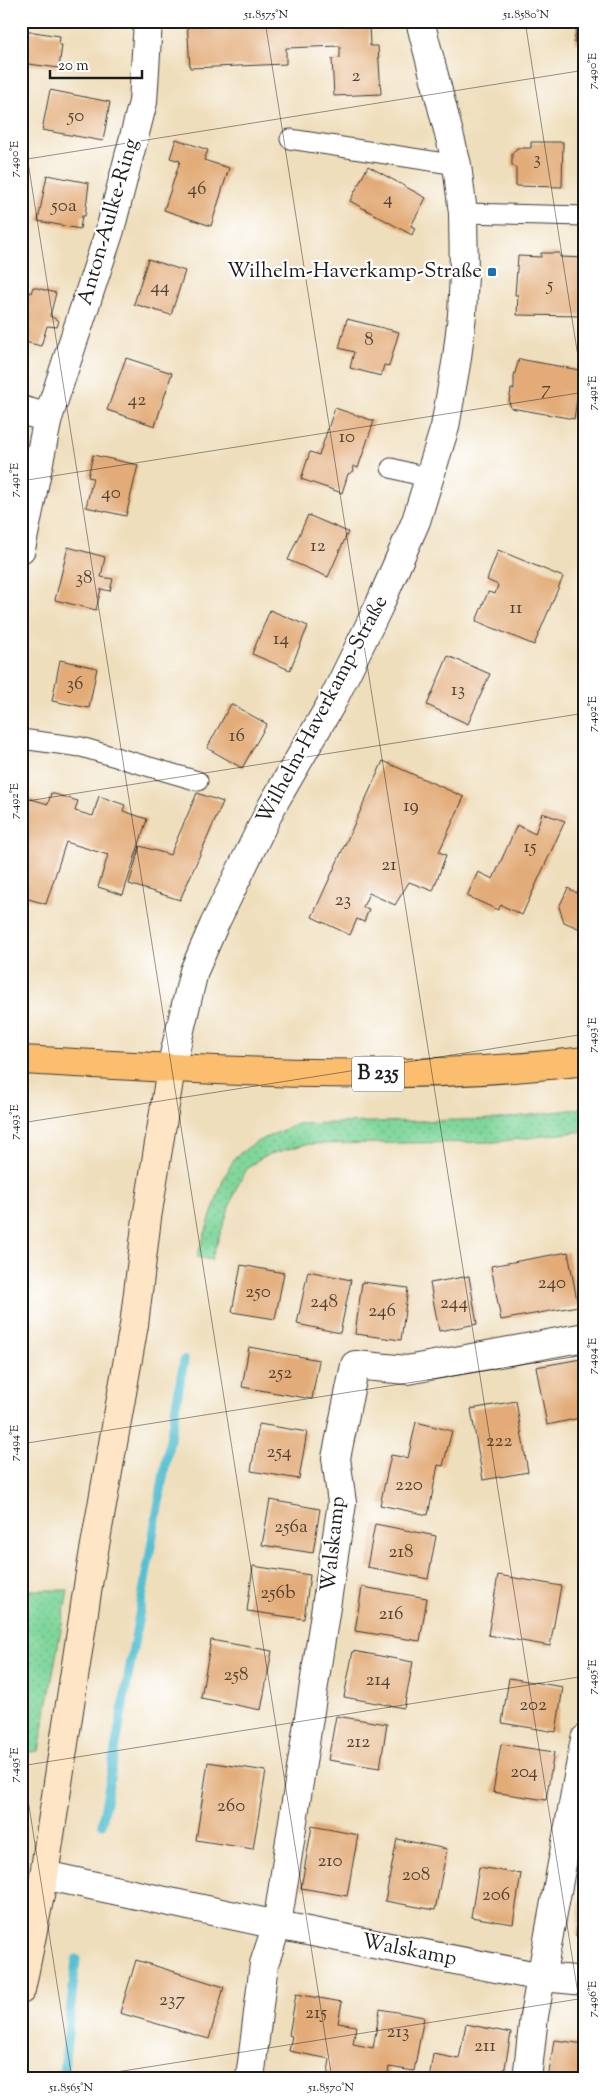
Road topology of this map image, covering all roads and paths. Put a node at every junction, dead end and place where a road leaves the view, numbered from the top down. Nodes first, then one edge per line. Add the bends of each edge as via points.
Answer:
1 (148, 21) edge
2 (420, 21) edge
3 (290, 139) dead end
4 (457, 164) junction
5 (463, 213) junction
6 (585, 216) edge
7 (21, 410) edge
8 (48, 418) junction
9 (392, 468) dead end
10 (430, 478) junction
11 (21, 549) edge
12 (21, 739) edge
13 (198, 781) dead end
14 (21, 1060) edge
15 (585, 1061) edge
16 (171, 1068) junction
17 (585, 1337) edge
18 (585, 1739) edge
19 (44, 1875) junction
20 (277, 1925) junction
21 (542, 1977) junction
22 (585, 1981) edge
23 (21, 1990) edge
24 (250, 2079) edge
25 (527, 2079) edge

1 - 8 street, Anton-Aulke-Ring via 143,102 110,230
2 - 4 street, Wilhelm-Haverkamp-Straße
3 - 4 lane
4 - 5 street, Wilhelm-Haverkamp-Straße
5 - 6 lane
5 - 10 street, Wilhelm-Haverkamp-Straße via 464,274 457,358 445,427
7 - 8 street
8 - 11 street, Anton-Aulke-Ring
9 - 10 lane
10 - 16 street, Wilhelm-Haverkamp-Straße via 416,521 379,606 331,704 272,806 214,925 194,971
12 - 13 lane via 81,747
14 - 16 main road, B 235
15 - 16 main road, B 235 via 524,1069 381,1074
16 - 19 main road via 134,1325 89,1580
17 - 20 street, Walskamp via 407,1370 355,1365 336,1458 342,1503
18 - 21 street
19 - 20 street, Walskamp
19 - 23 main road
20 - 21 street, Walskamp
20 - 24 street, Walskamp via 264,1964
21 - 22 street, Walskamp
21 - 25 street

